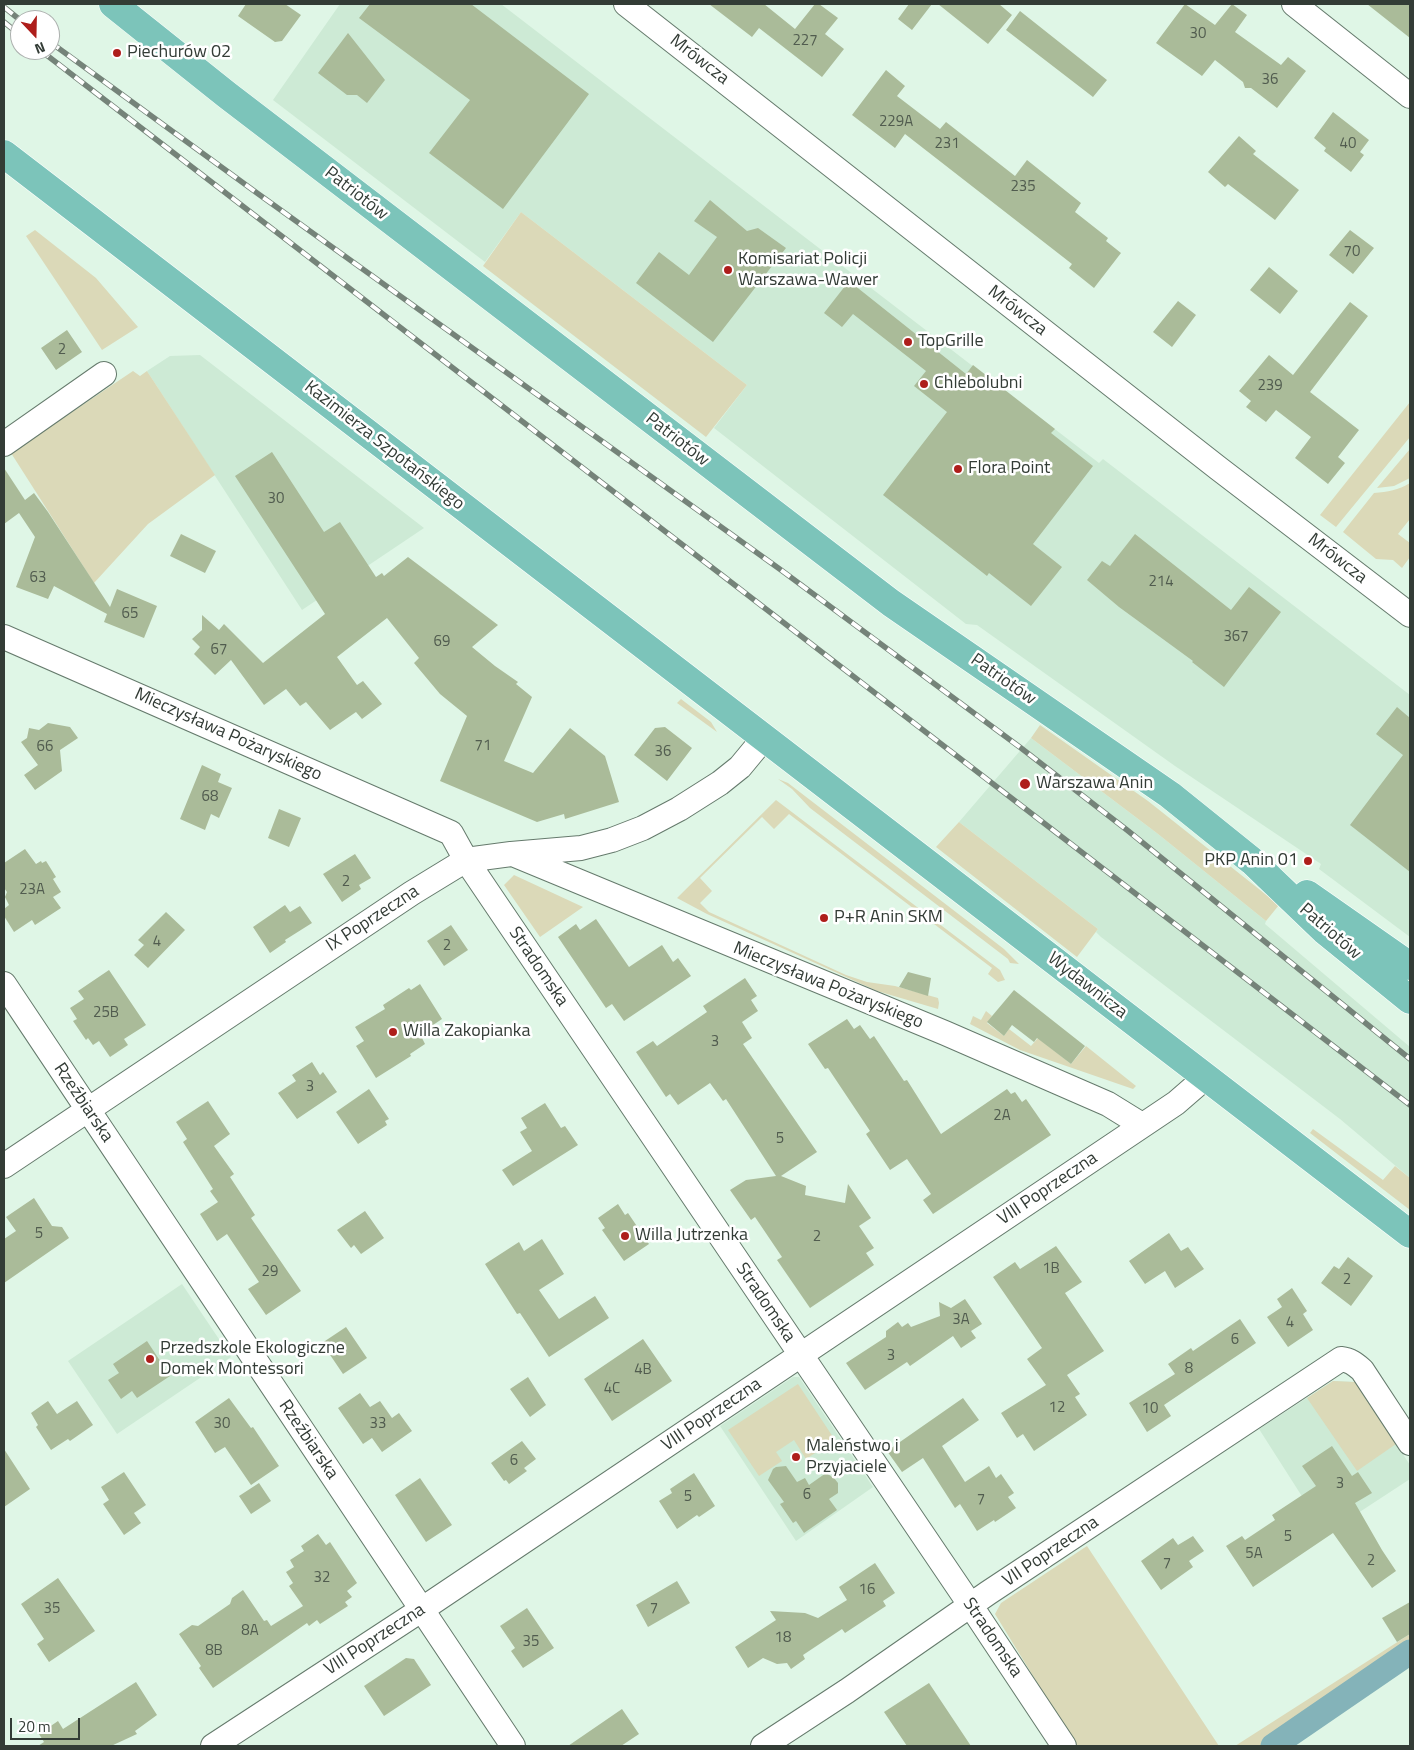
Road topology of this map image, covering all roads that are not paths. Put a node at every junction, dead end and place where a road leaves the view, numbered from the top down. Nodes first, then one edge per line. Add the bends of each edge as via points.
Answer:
1 (113, 4) edge
2 (626, 4) edge
3 (1294, 4) edge
4 (1410, 96) edge
5 (4, 154) edge
6 (104, 374) dead end
7 (4, 444) edge
8 (1410, 615) edge
9 (4, 637) edge
10 (764, 738) junction
11 (452, 833) joint
12 (511, 854) junction
13 (466, 860) junction
14 (1252, 861) junction
15 (1410, 966) edge
16 (4, 984) edge
17 (1410, 1000) edge
18 (1206, 1078) junction
19 (88, 1110) junction
20 (1142, 1125) junction
21 (4, 1166) edge
22 (1410, 1234) edge
23 (801, 1355) junction
24 (1410, 1443) edge
25 (971, 1606) junction
26 (421, 1610) junction
27 (213, 1746) edge
28 (513, 1746) edge
29 (763, 1746) edge
30 (1064, 1746) edge

1 - 14 main road, Patriotów via 227,95 891,603 1170,795
2 - 8 street, Mrówcza
3 - 4 street
5 - 10 main road, Kazimierza Szpotańskiego
6 - 7 street
9 - 11 street, Mieczysława Pożaryskiego
10 - 12 street, IX Poprzeczna via 720,783 643,828 581,848
10 - 18 main road, Wydawnicza
11 - 13 street, Stradomska
12 - 13 street, IX Poprzeczna
12 - 20 street, Mieczysława Pożaryskiego via 1108,1104
13 - 19 street, IX Poprzeczna
13 - 23 street, Stradomska
14 - 15 main road, Patriotów via 1310,896
14 - 17 main road, Patriotów via 1326,931
16 - 19 street, Rzeźbiarska
18 - 20 street, VIII Poprzeczna
18 - 22 main road, Wydawnicza
19 - 21 street, IX Poprzeczna
19 - 26 street, Rzeźbiarska
20 - 23 street, VIII Poprzeczna
23 - 25 street, Stradomska
23 - 26 street, VIII Poprzeczna
24 - 25 street, VII Poprzeczna via 1362,1370 1341,1359
25 - 29 street, VII Poprzeczna
25 - 30 street, Stradomska
26 - 27 street, VIII Poprzeczna
26 - 28 street, Rzeźbiarska

